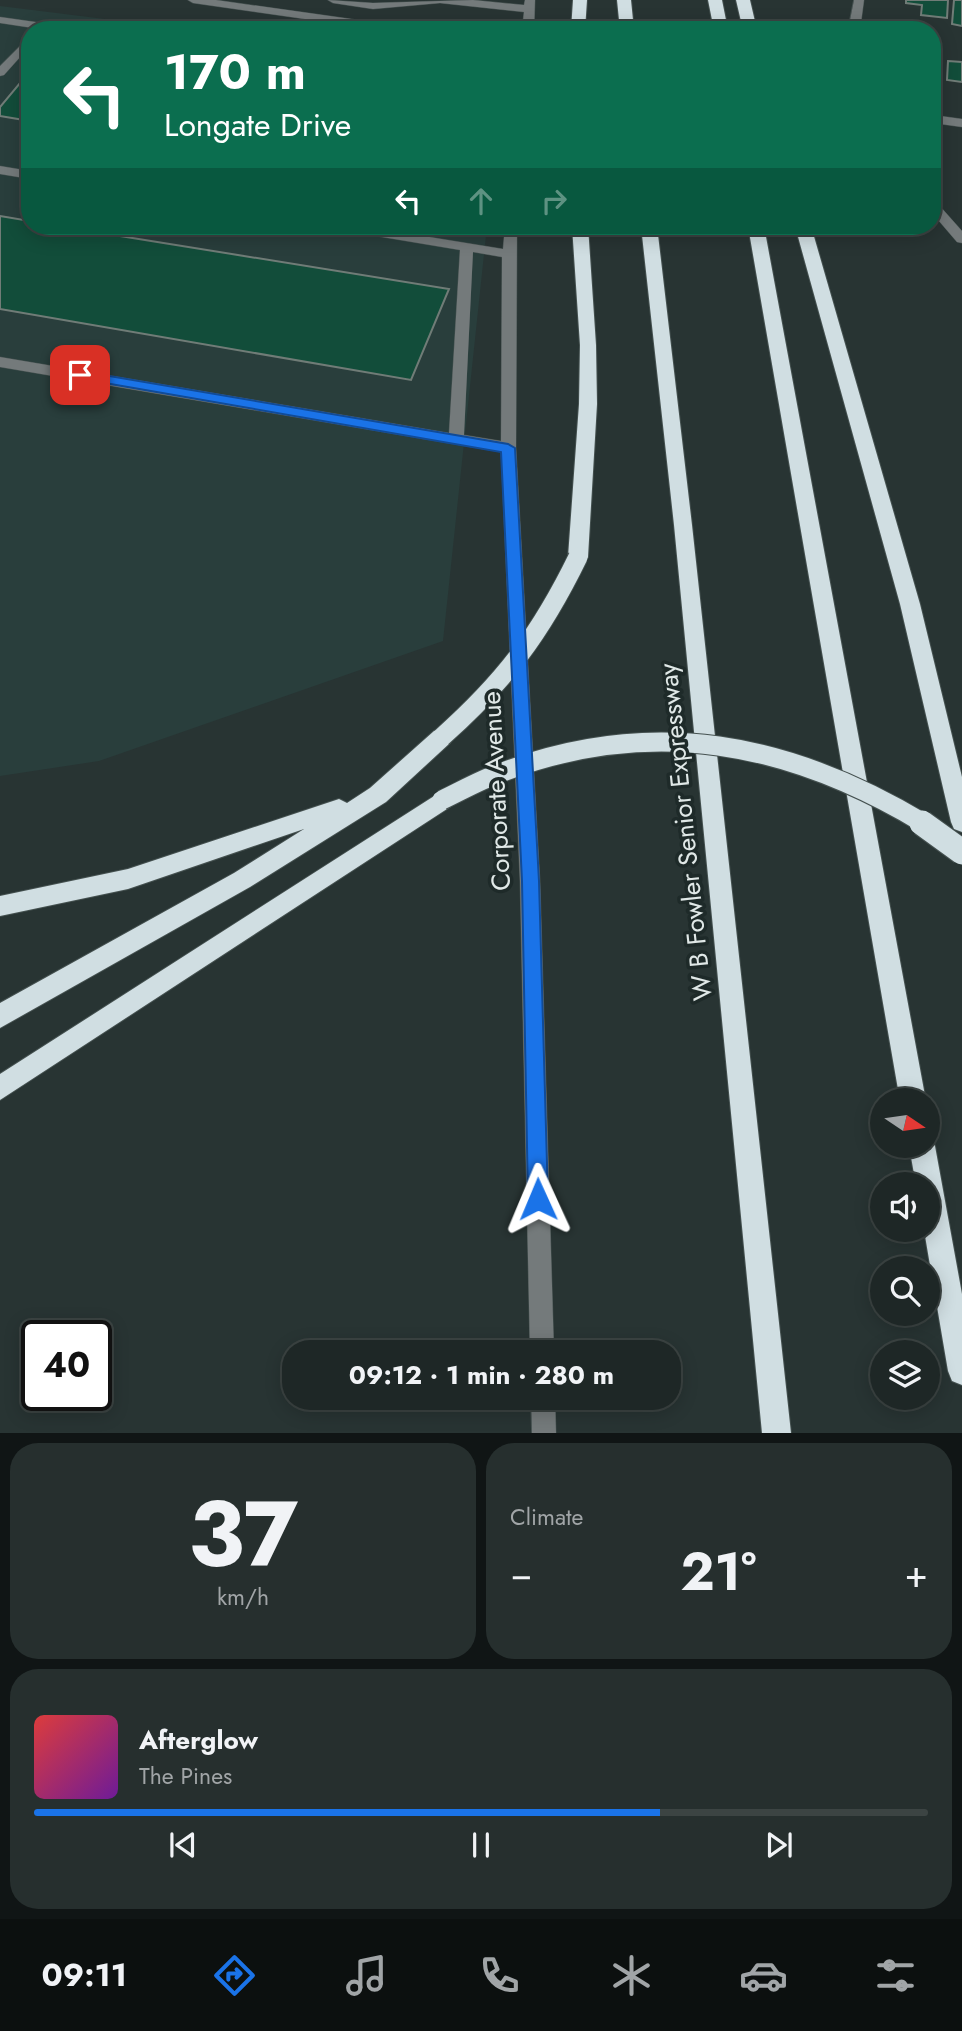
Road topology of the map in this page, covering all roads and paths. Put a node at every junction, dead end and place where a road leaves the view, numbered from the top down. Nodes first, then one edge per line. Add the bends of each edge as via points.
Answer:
1 (193, 0) edge
2 (333, 0) edge
3 (580, 0) edge
4 (624, 0) edge
5 (715, 0) edge
6 (743, 0) edge
7 (859, 0) edge
8 (530, 4) edge
9 (0, 20) edge
10 (344, 21) edge
11 (579, 21) edge
12 (626, 21) edge
13 (719, 21) edge
14 (748, 21) edge
15 (856, 21) edge
16 (21, 24) edge
17 (21, 49) edge
18 (0, 73) edge
19 (941, 120) edge
20 (962, 123) edge
21 (0, 170) edge
22 (21, 174) edge
23 (941, 216) edge
24 (394, 235) edge
25 (510, 235) edge
26 (581, 235) edge
27 (650, 235) edge
28 (758, 235) edge
29 (806, 235) edge
30 (962, 239) edge
31 (467, 247) junction
32 (509, 254) junction
33 (0, 362) edge
34 (456, 439) junction
35 (508, 448) junction
36 (378, 795) junction
37 (962, 822) edge
38 (962, 852) edge
39 (0, 906) edge
40 (0, 1016) edge
41 (0, 1088) edge
42 (912, 1088) edge
43 (924, 1158) edge
44 (542, 1340) edge
45 (962, 1371) edge
46 (543, 1410) edge
47 (544, 1433) edge
48 (777, 1433) edge

1 - 10 street
2 - 8 street via 373,6 440,0
3 - 11 highway
4 - 12 highway
5 - 13 highway
6 - 14 highway
7 - 15 street
9 - 16 street
17 - 18 street
19 - 20 street
21 - 22 street
23 - 30 street
24 - 31 street
25 - 32 street, Corporate Avenue
26 - 36 highway, bridge via 588,404 578,557 557,603 528,648 484,701
27 - 48 highway, W B Fowler Senior Expressway
28 - 42 highway
29 - 37 highway via 909,604
31 - 32 street
31 - 34 street
32 - 35 street, Corporate Avenue
33 - 34 street
34 - 35 street
35 - 44 street, Corporate Avenue via 530,881
36 - 39 highway via 128,879
36 - 40 highway via 242,880
38 - 41 highway, bridge via 849,783 712,744 667,741 559,758 501,773 442,800
43 - 45 highway
46 - 47 street

